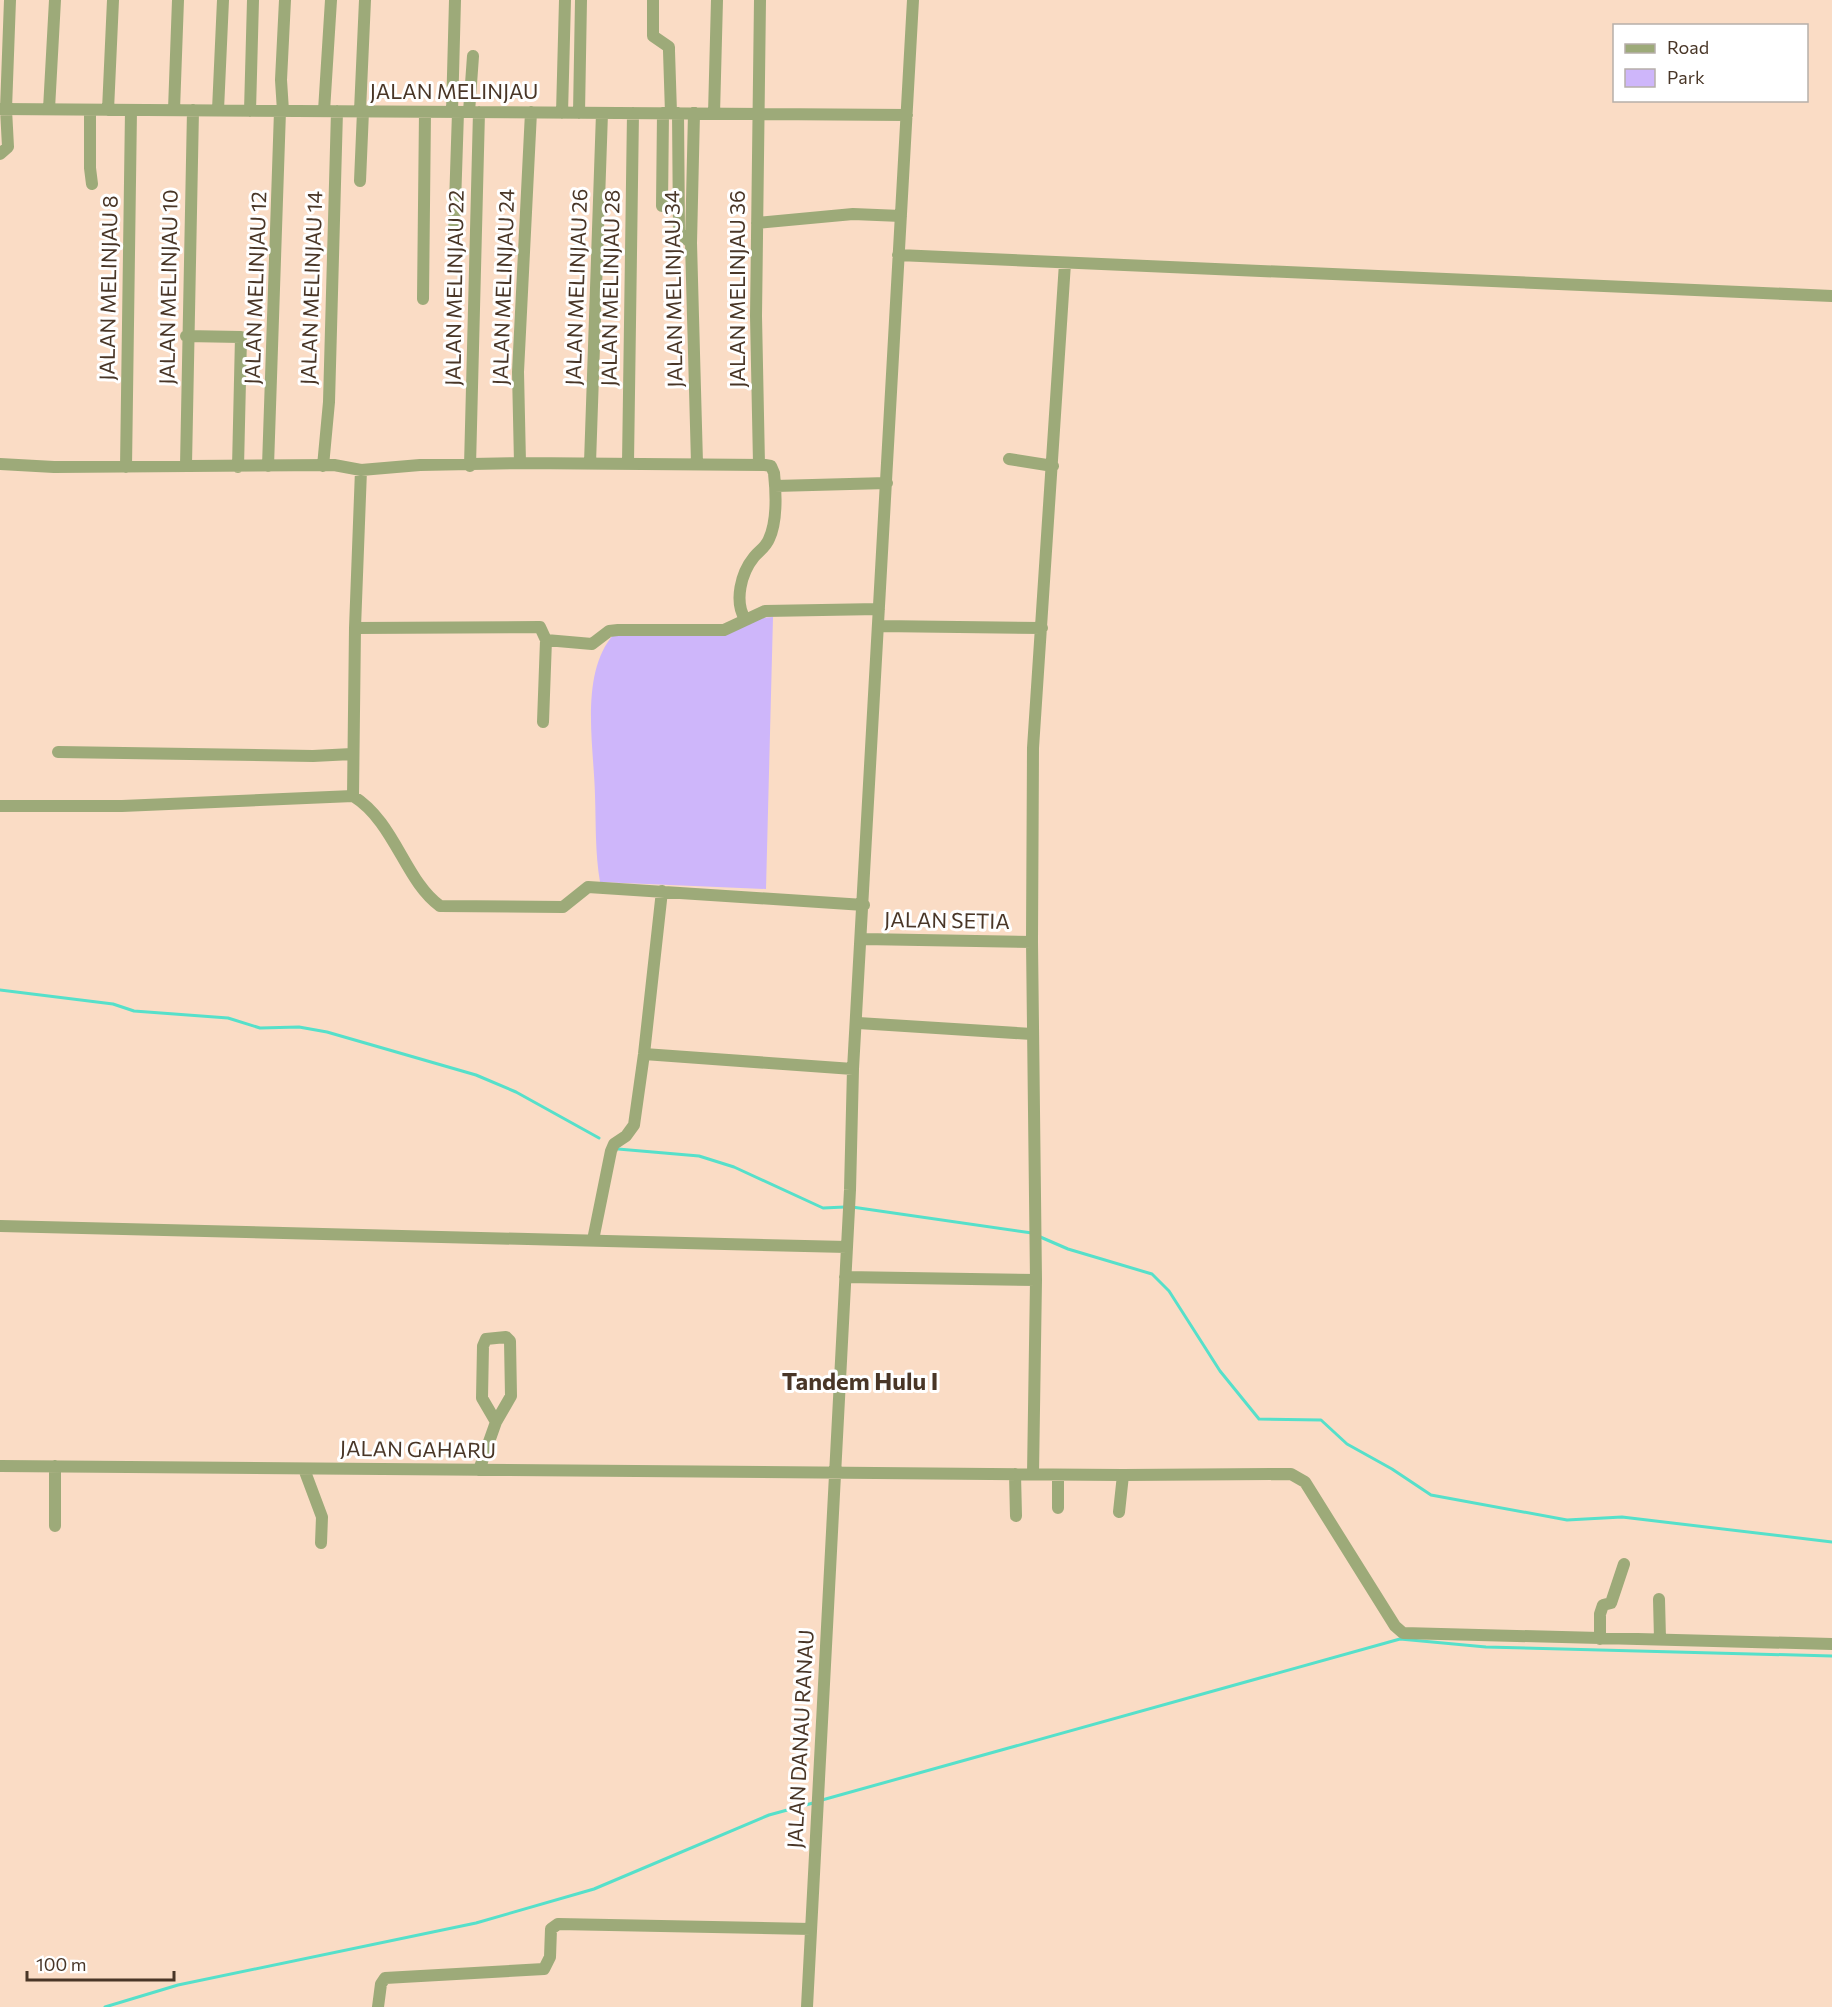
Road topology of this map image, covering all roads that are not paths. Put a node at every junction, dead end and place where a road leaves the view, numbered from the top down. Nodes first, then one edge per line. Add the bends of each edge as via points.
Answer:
1 (10, 0) edge
2 (55, 0) edge
3 (113, 0) edge
4 (178, 0) edge
5 (223, 0) edge
6 (253, 0) edge
7 (285, 0) edge
8 (331, 0) edge
9 (364, 0) edge
10 (455, 0) edge
11 (565, 0) edge
12 (581, 0) edge
13 (653, 0) edge
14 (717, 0) edge
15 (760, 0) edge
16 (913, 0) edge
17 (473, 56) dead end
18 (3, 109) edge
19 (49, 109) junction
20 (90, 110) junction
21 (108, 110) junction
22 (131, 110) junction
23 (174, 110) junction
24 (193, 110) junction
25 (218, 110) junction
26 (250, 111) junction
27 (282, 111) junction
28 (330, 111) junction
29 (361, 111) junction
30 (425, 112) junction
31 (465, 112) junction
32 (531, 112) junction
33 (562, 112) junction
34 (579, 113) junction
35 (602, 113) junction
36 (633, 113) junction
37 (670, 113) junction
38 (694, 113) junction
39 (714, 114) junction
40 (759, 114) junction
41 (907, 115) junction
42 (0, 154) edge
43 (360, 181) dead end
44 (93, 184) dead end
45 (662, 206) dead end
46 (901, 216) junction
47 (757, 223) junction
48 (454, 235) dead end
49 (691, 243) junction
50 (898, 255) junction
51 (1065, 262) junction
52 (1832, 296) edge
53 (423, 299) dead end
54 (186, 336) junction
55 (1010, 459) dead end
56 (520, 463) junction
57 (590, 463) junction
58 (628, 463) junction
59 (697, 463) junction
60 (0, 464) edge
61 (759, 464) junction
62 (186, 465) junction
63 (268, 466) junction
64 (323, 466) junction
65 (470, 466) junction
66 (1053, 466) junction
67 (126, 467) junction
68 (238, 467) junction
69 (361, 470) junction
70 (886, 483) junction
71 (775, 486) junction
72 (879, 609) junction
73 (745, 619) junction
74 (879, 626) junction
75 (355, 628) junction
76 (1042, 628) junction
77 (546, 640) junction
78 (543, 722) dead end
79 (58, 752) dead end
80 (352, 754) junction
81 (353, 796) junction
82 (0, 806) edge
83 (662, 891) junction
84 (864, 905) junction
85 (862, 939) junction
86 (1032, 942) junction
87 (858, 1023) junction
88 (1032, 1034) junction
89 (645, 1054) junction
90 (853, 1069) junction
91 (0, 1226) edge
92 (593, 1240) junction
93 (847, 1247) junction
94 (845, 1278) junction
95 (1036, 1280) junction
96 (496, 1422) junction
97 (0, 1466) edge
98 (56, 1466) junction
99 (304, 1469) junction
100 (479, 1470) junction
101 (835, 1472) junction
102 (1015, 1474) junction
103 (1033, 1474) junction
104 (1058, 1475) junction
105 (1122, 1475) junction
106 (1058, 1508) dead end
107 (1119, 1512) dead end
108 (1016, 1516) dead end
109 (55, 1526) dead end
110 (321, 1543) dead end
111 (1624, 1564) dead end
112 (1659, 1599) dead end
113 (1600, 1639) junction
114 (1660, 1639) junction
115 (1832, 1644) edge
116 (811, 1929) junction
117 (378, 2007) edge
118 (807, 2007) edge

1 - 18 street
2 - 19 street
3 - 21 street
4 - 23 street
5 - 25 street
6 - 26 street
7 - 27 street, JALAN MELINJAU 12
8 - 28 street, JALAN MELINJAU 14
9 - 29 street
10 - 31 street
11 - 33 street
12 - 34 street
13 - 37 street via 654,36 669,47
14 - 39 street
15 - 40 street, JALAN MELINJAU 36
16 - 41 street, JALAN DANAU RANAU
17 - 31 street
18 - 19 street, JALAN MELINJAU
18 - 42 street via 8,147
19 - 20 street, JALAN MELINJAU
20 - 21 street, JALAN MELINJAU
20 - 44 street
21 - 22 street, JALAN MELINJAU
22 - 23 street, JALAN MELINJAU
22 - 67 street, JALAN MELINJAU 8
23 - 24 street, JALAN MELINJAU
24 - 25 street, JALAN MELINJAU
24 - 54 street, JALAN MELINJAU 10
25 - 26 street, JALAN MELINJAU
26 - 27 street, JALAN MELINJAU
27 - 28 street, JALAN MELINJAU
27 - 63 street, JALAN MELINJAU 12
28 - 29 street, JALAN MELINJAU
28 - 64 street, JALAN MELINJAU 14 via 329,402
29 - 30 street, JALAN MELINJAU
29 - 43 street
30 - 31 street, JALAN MELINJAU
30 - 53 street
31 - 32 street, JALAN MELINJAU
31 - 48 street
31 - 65 street, JALAN MELINJAU 22
32 - 33 street, JALAN MELINJAU
32 - 56 street, JALAN MELINJAU 24 via 518,372
33 - 34 street, JALAN MELINJAU
34 - 35 street, JALAN MELINJAU
35 - 36 street, JALAN MELINJAU
35 - 57 street, JALAN MELINJAU 26
36 - 37 street, JALAN MELINJAU
36 - 58 street, JALAN MELINJAU 28
37 - 38 street, JALAN MELINJAU
37 - 45 street
37 - 49 street via 679,232
38 - 39 street, JALAN MELINJAU
38 - 49 street, JALAN MELINJAU 34
39 - 40 street, JALAN MELINJAU
40 - 41 street, JALAN MELINJAU
40 - 47 street, JALAN MELINJAU 36
41 - 46 street, JALAN DANAU RANAU
46 - 47 street via 853,214
46 - 50 street, JALAN DANAU RANAU
47 - 61 street, JALAN MELINJAU 36
49 - 59 street, JALAN MELINJAU 34
50 - 51 street
50 - 70 street, JALAN DANAU RANAU
51 - 52 street
51 - 66 street
54 - 62 street, JALAN MELINJAU 10
54 - 68 street via 241,337
55 - 66 street
56 - 57 street
56 - 65 street
57 - 58 street
58 - 59 street
59 - 61 street
60 - 67 street
61 - 71 street via 773,470
62 - 67 street
62 - 68 street
63 - 64 street
63 - 68 street
64 - 69 street
65 - 69 street
66 - 76 street
69 - 75 street
70 - 71 street
70 - 72 street, JALAN DANAU RANAU
71 - 73 street via 770,538 741,580 740,607
72 - 73 street via 765,611
72 - 74 street, JALAN DANAU RANAU
73 - 77 street via 724,630 609,631 592,644
74 - 76 street
74 - 84 street, JALAN DANAU RANAU
75 - 77 street via 535,626 542,628
75 - 80 street
76 - 86 street via 1033,748
77 - 78 street
79 - 80 street
80 - 81 street
81 - 82 street via 122,806
81 - 83 street via 375,816 424,891 440,906 563,908 588,887
83 - 84 street
83 - 89 street
84 - 85 street, JALAN DANAU RANAU
85 - 86 street, JALAN SETIA
85 - 87 street, JALAN DANAU RANAU
86 - 88 street
87 - 88 street
87 - 90 street, JALAN DANAU RANAU
88 - 95 street
89 - 90 street
89 - 92 street via 634,1125 611,1151
90 - 93 street, JALAN DANAU RANAU
91 - 92 street
92 - 93 street
93 - 94 street, JALAN DANAU RANAU
94 - 95 street
94 - 101 street, JALAN DANAU RANAU
95 - 103 street
96 - 96 street via 511,1396 510,1341 506,1337 486,1339 483,1346 482,1398
96 - 100 street
97 - 98 street, JALAN GAHARU
98 - 99 street, JALAN GAHARU
98 - 109 street
99 - 100 street, JALAN GAHARU
99 - 110 street via 322,1517
100 - 101 street, JALAN GAHARU
101 - 102 street, JALAN GAHARU
101 - 116 street, JALAN DANAU RANAU
102 - 103 street, JALAN GAHARU
102 - 108 street
103 - 104 street, JALAN GAHARU
104 - 105 street, JALAN GAHARU
104 - 106 street
105 - 107 street
105 - 113 street, JALAN GAHARU via 1291,1474 1302,1478 1403,1633
111 - 113 street via 1611,1603 1603,1605 1600,1614
112 - 114 street
113 - 114 street
114 - 115 street
116 - 117 street via 558,1924 551,1929 550,1957 544,1969 385,1978
116 - 118 street, JALAN DANAU RANAU

